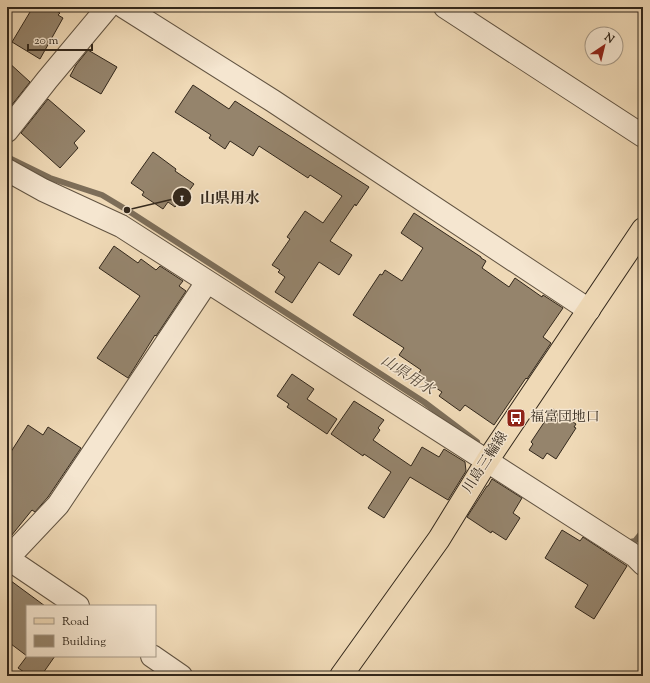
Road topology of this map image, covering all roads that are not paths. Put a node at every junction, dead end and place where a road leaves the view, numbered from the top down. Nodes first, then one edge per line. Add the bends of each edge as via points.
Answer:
1 (108, 7) edge
2 (124, 7) edge
3 (445, 7) edge
4 (7, 131) edge
5 (643, 136) edge
6 (7, 170) edge
7 (643, 229) edge
8 (207, 282) junction
9 (589, 310) junction
10 (487, 461) junction
11 (640, 555) edge
12 (7, 558) edge
13 (77, 605) edge
14 (153, 657) edge
15 (181, 676) edge
16 (341, 676) edge

1 - 4 street
2 - 9 street via 273,101
3 - 5 street
6 - 8 street via 43,190 121,226
7 - 9 main road, 川島三輪線
8 - 10 street
8 - 12 street via 58,504
9 - 10 main road, 川島三輪線
10 - 11 street
10 - 16 main road, 川島三輪線 via 439,539
12 - 13 street
14 - 15 street

